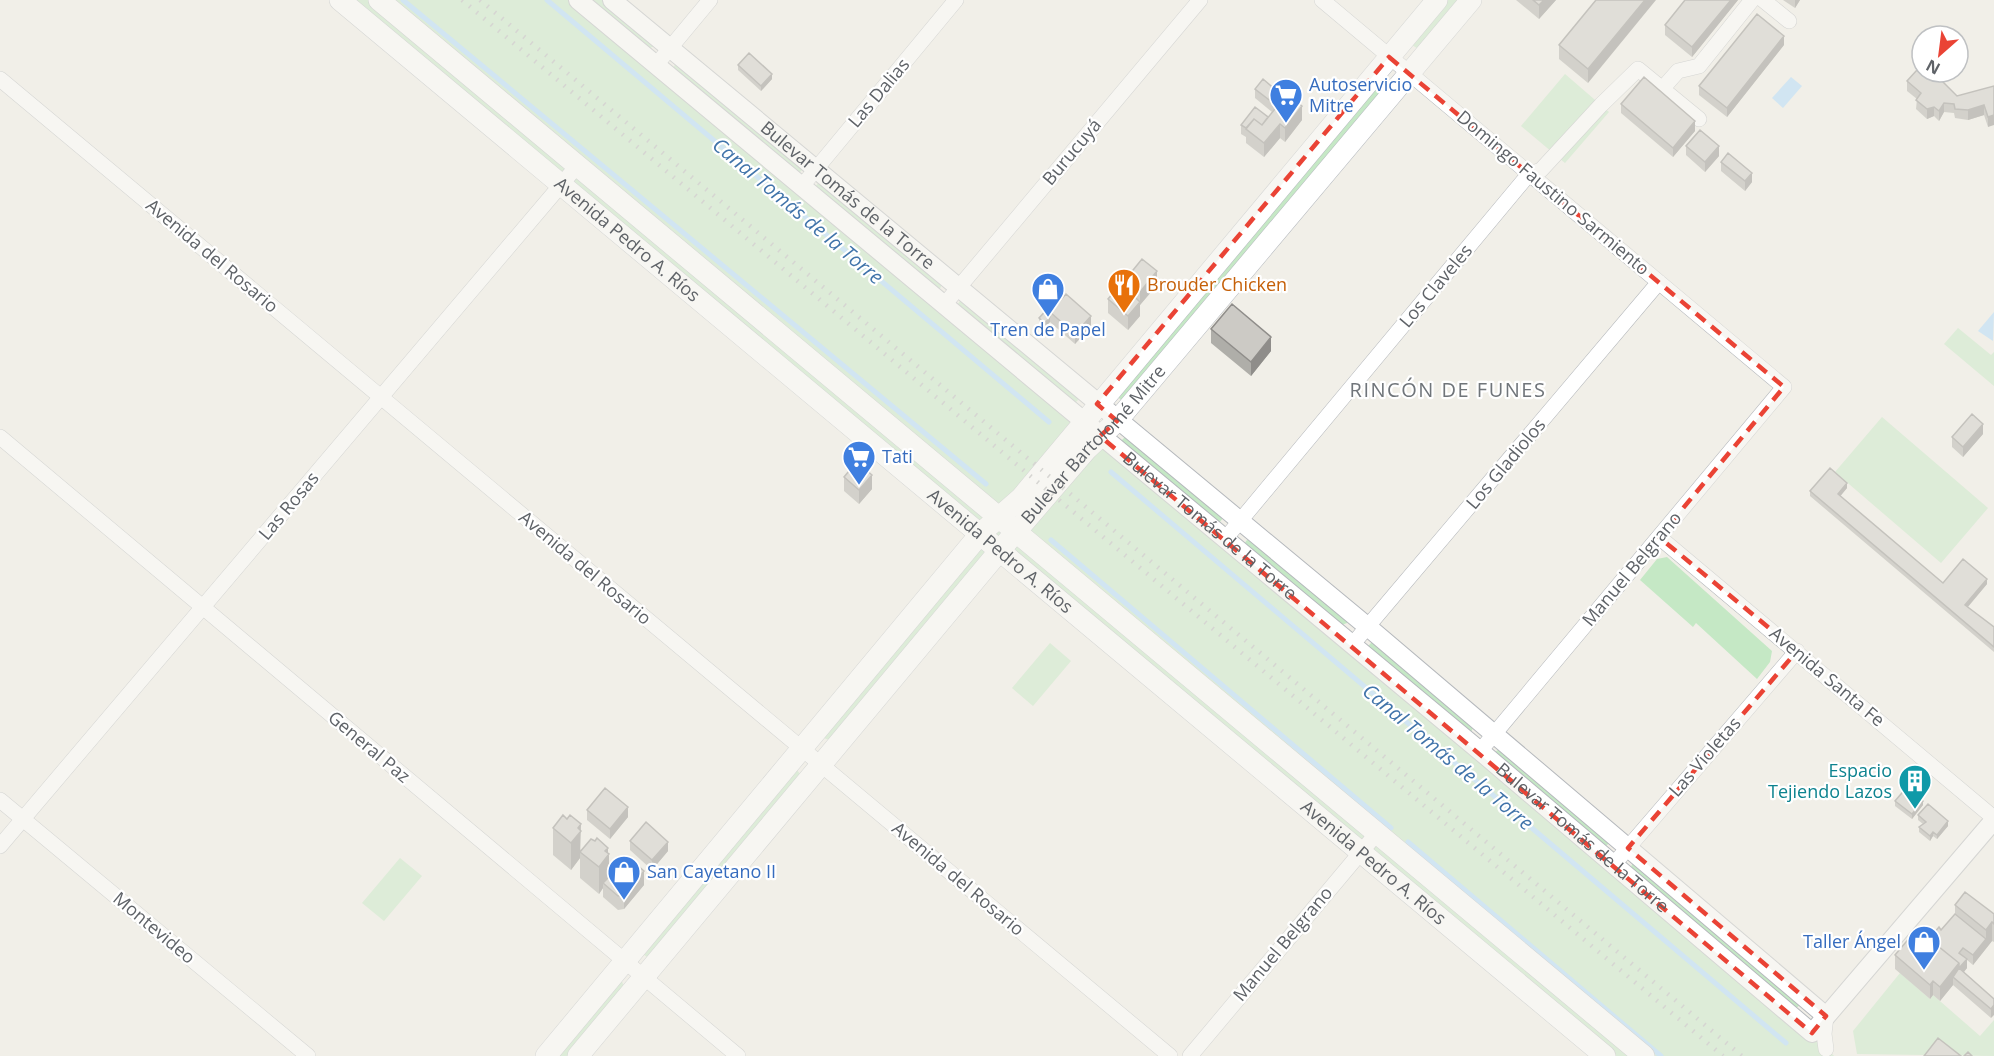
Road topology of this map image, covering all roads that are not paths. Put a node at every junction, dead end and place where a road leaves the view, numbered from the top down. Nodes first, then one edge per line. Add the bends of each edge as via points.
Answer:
1 (340, 0) edge
2 (380, 0) edge
3 (578, 0) edge
4 (612, 0) edge
5 (710, 0) edge
6 (956, 0) edge
7 (1200, 0) edge
8 (1322, 0) edge
9 (1437, 0) edge
10 (1471, 0) edge
11 (1752, 0) edge
12 (1763, 0) edge
13 (1789, 21) dead end
14 (670, 49) junction
15 (1389, 57) junction
16 (656, 65) junction
17 (1409, 74) junction
18 (0, 79) edge
19 (1663, 88) junction
20 (1699, 119) dead end
21 (578, 166) junction
22 (815, 169) junction
23 (1529, 174) junction
24 (562, 184) junction
25 (802, 186) junction
26 (1659, 282) junction
27 (958, 288) junction
28 (944, 305) junction
29 (1784, 387) joint
30 (381, 397) junction
31 (1097, 404) junction
32 (1117, 421) junction
33 (1083, 422) junction
34 (1100, 436) junction
35 (0, 437) edge
36 (998, 517) junction
37 (1239, 523) junction
38 (1016, 532) junction
39 (981, 533) junction
40 (1659, 537) junction
41 (1226, 539) junction
42 (1001, 549) junction
43 (203, 607) junction
44 (1368, 627) junction
45 (1352, 645) junction
46 (1797, 651) junction
47 (1495, 734) junction
48 (802, 749) junction
49 (1480, 751) junction
50 (821, 765) junction
51 (0, 800) edge
52 (23, 819) junction
53 (1994, 819) edge
54 (1377, 833) junction
55 (0, 846) edge
56 (1628, 848) junction
57 (1361, 851) junction
58 (1614, 864) junction
59 (625, 961) junction
60 (644, 977) junction
61 (1826, 1016) junction
62 (1812, 1033) junction
63 (1830, 1052) edge
64 (308, 1056) edge
65 (546, 1056) edge
66 (578, 1056) edge
67 (738, 1056) edge
68 (1170, 1056) edge
69 (1190, 1056) edge
70 (1605, 1056) edge
71 (1644, 1056) edge

1 - 24 main road, Avenida Pedro A. Ríos
2 - 21 main road, Avenida Pedro A. Ríos
3 - 16 street, Bulevar Tomás de la Torre
4 - 14 street, Bulevar Tomás de la Torre
5 - 14 street
6 - 22 street, Las Dalias
7 - 27 street, Burucuyá
8 - 15 street, Domingo Faustino Sarmiento
9 - 15 main road, Bulevar Bartolomé Mitre
10 - 17 main road, Bulevar Bartolomé Mitre
11 - 19 street via 1699,66 1678,71
12 - 13 street
14 - 16 street
14 - 22 street, Bulevar Tomás de la Torre
15 - 17 street, Domingo Faustino Sarmiento
15 - 31 main road, Bulevar Bartolomé Mitre
16 - 25 street, Bulevar Tomás de la Torre
17 - 23 street, Domingo Faustino Sarmiento
17 - 32 main road, Bulevar Bartolomé Mitre
18 - 30 street, Avenida del Rosario
19 - 20 street
19 - 23 street, Los Claveles via 1638,69 1541,170
21 - 24 street, Las Rosas
21 - 36 main road, Avenida Pedro A. Ríos
22 - 25 street, Las Dalias
22 - 27 street, Bulevar Tomás de la Torre
23 - 26 street, Domingo Faustino Sarmiento
23 - 37 street, Los Claveles
24 - 30 street, Las Rosas
24 - 39 main road, Avenida Pedro A. Ríos
25 - 28 street, Bulevar Tomás de la Torre
26 - 29 street, Domingo Faustino Sarmiento
26 - 44 street, Los Gladiolos
27 - 28 street, Burucuyá
27 - 31 street, Bulevar Tomás de la Torre
28 - 33 street, Bulevar Tomás de la Torre
29 - 40 street, Manuel Belgrano
30 - 43 street, Las Rosas
30 - 48 street, Avenida del Rosario
31 - 32 street, Bulevar Tomás de la Torre
31 - 33 main road, Bulevar Bartolomé Mitre
32 - 34 main road, Bulevar Bartolomé Mitre
32 - 37 street, Bulevar Tomás de la Torre
33 - 34 street, Bulevar Tomás de la Torre
33 - 36 main road, Bulevar Bartolomé Mitre via 1021,498
34 - 38 main road, Bulevar Bartolomé Mitre
34 - 41 street, Bulevar Tomás de la Torre
35 - 43 street, General Paz
36 - 38 main road, Avenida Pedro A. Ríos
36 - 39 main road, Bulevar Bartolomé Mitre
37 - 41 street, Los Claveles
37 - 44 street, Bulevar Tomás de la Torre
38 - 42 main road, Bulevar Bartolomé Mitre
38 - 54 main road, Avenida Pedro A. Ríos
39 - 42 main road, Avenida Pedro A. Ríos
39 - 48 main road, Bulevar Bartolomé Mitre
40 - 46 street, Avenida Santa Fe
40 - 47 street, Manuel Belgrano
41 - 45 street, Bulevar Tomás de la Torre
42 - 50 main road, Bulevar Bartolomé Mitre
42 - 57 main road, Avenida Pedro A. Ríos
43 - 52 street, Las Rosas
43 - 59 street, General Paz
44 - 45 street, Los Gladiolos
44 - 47 street, Bulevar Tomás de la Torre
45 - 49 street, Bulevar Tomás de la Torre
46 - 53 street, Avenida Santa Fe
46 - 56 street, Las Violetas
47 - 49 street, Manuel Belgrano
47 - 56 street, Bulevar Tomás de la Torre
48 - 50 street, Avenida del Rosario
48 - 59 main road, Bulevar Bartolomé Mitre
49 - 58 street, Bulevar Tomás de la Torre
50 - 60 main road, Bulevar Bartolomé Mitre
50 - 68 street, Avenida del Rosario
51 - 52 street, Montevideo
52 - 55 street, Las Rosas
52 - 64 street, Montevideo
53 - 61 street
54 - 57 street, Manuel Belgrano
54 - 71 main road, Avenida Pedro A. Ríos
56 - 58 street, Las Violetas
56 - 61 street, Bulevar Tomás de la Torre
57 - 69 street, Manuel Belgrano
57 - 70 main road, Avenida Pedro A. Ríos
58 - 62 street, Bulevar Tomás de la Torre
59 - 60 street, General Paz
59 - 65 main road, Bulevar Bartolomé Mitre
60 - 66 main road, Bulevar Bartolomé Mitre
60 - 67 street, General Paz
61 - 62 street
61 - 63 street via 1824,1034
62 - 63 street

